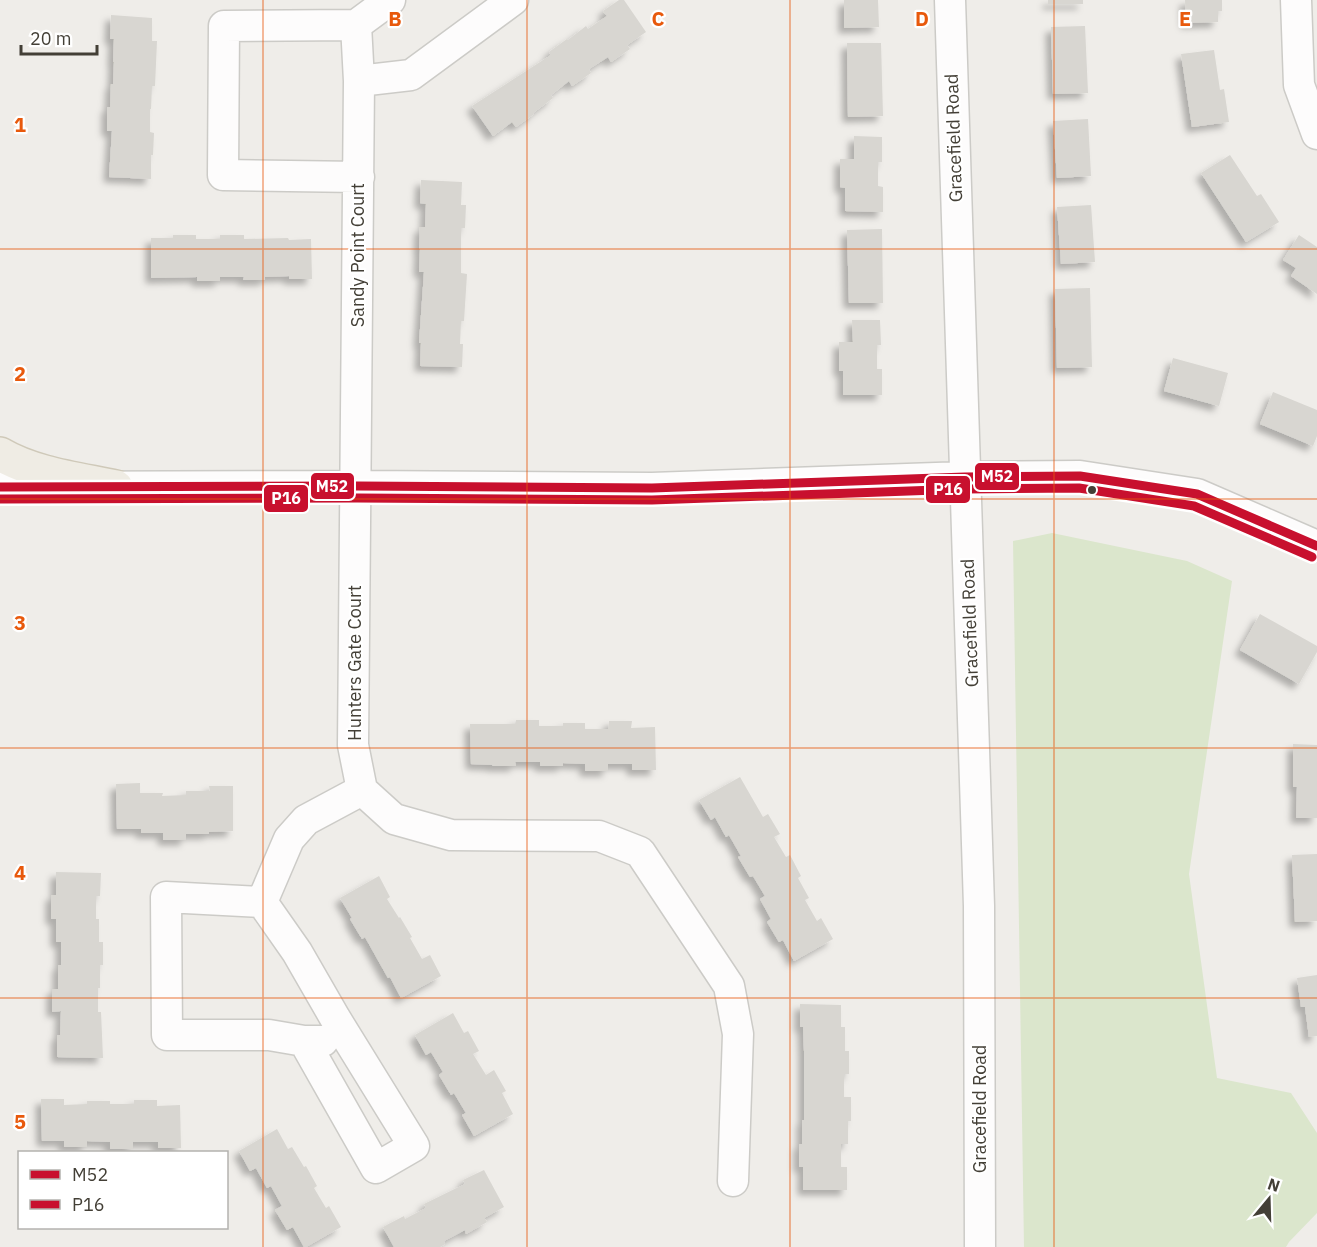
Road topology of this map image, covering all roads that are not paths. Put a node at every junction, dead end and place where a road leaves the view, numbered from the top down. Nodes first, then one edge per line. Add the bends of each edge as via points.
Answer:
1 (390, 0) edge
2 (513, 0) edge
3 (950, 0) edge
4 (1296, 0) edge
5 (356, 24) junction
6 (359, 81) junction
7 (1317, 134) edge
8 (359, 177) junction
9 (0, 454) edge
10 (965, 477) junction
11 (357, 486) junction
12 (0, 487) edge
13 (116, 487) junction
14 (1317, 546) edge
15 (362, 790) junction
16 (262, 902) junction
17 (304, 1041) junction
18 (350, 1041) junction
19 (733, 1181) dead end
20 (980, 1247) edge

1 - 5 street
2 - 6 street via 411,75
3 - 10 street, Gracefield Road
4 - 7 street via 1299,85
5 - 6 street, Sandy Point Court
5 - 8 street via 224,26 223,175
6 - 8 street, Sandy Point Court
8 - 11 street, Sandy Point Court
9 - 13 main road via 48,472
10 - 11 street via 652,488
10 - 14 street via 1080,476 1197,494
10 - 20 street, Gracefield Road via 979,906
11 - 13 street
11 - 15 street, Hunters Gate Court via 354,744
12 - 13 street
15 - 16 street via 306,820 289,840
15 - 19 street via 394,819 451,835 599,836 640,852 729,986 738,1034
16 - 17 street via 166,897 167,1035 269,1035
16 - 18 street
17 - 18 street
17 - 18 street via 376,1168 414,1146

